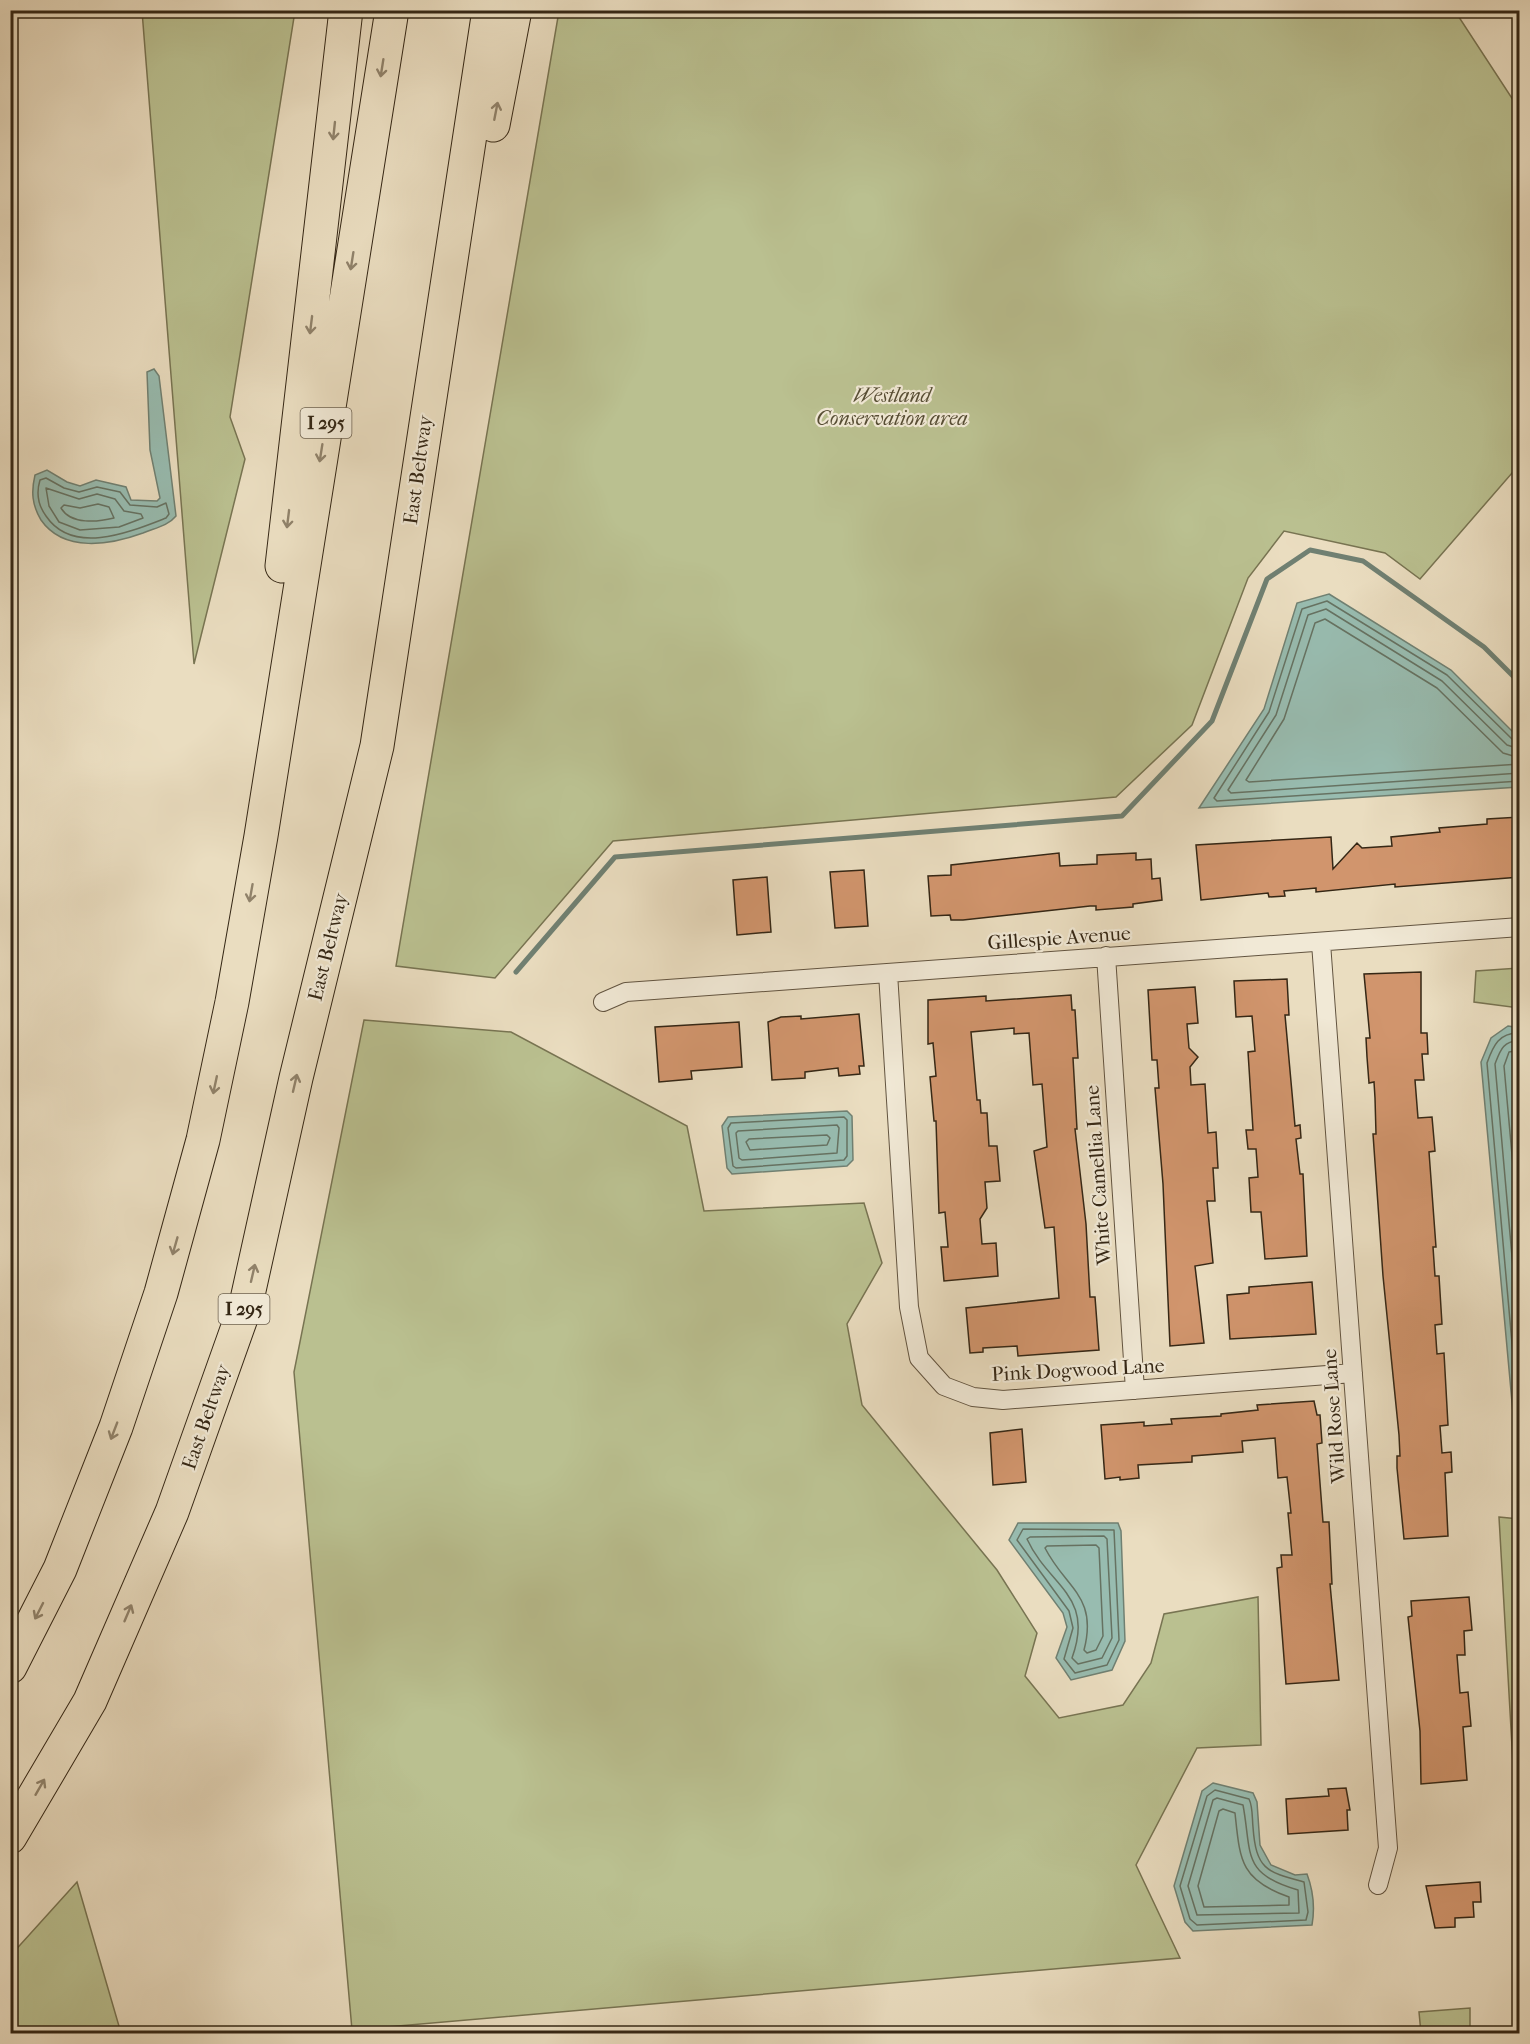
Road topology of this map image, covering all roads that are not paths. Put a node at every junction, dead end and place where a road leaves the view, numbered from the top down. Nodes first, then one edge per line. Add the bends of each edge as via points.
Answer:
1 (346, 10) edge
2 (392, 10) edge
3 (489, 10) edge
4 (515, 10) edge
5 (377, 746) junction
6 (261, 836) junction
7 (1520, 927) edge
8 (1321, 943) junction
9 (1106, 956) junction
10 (888, 973) junction
11 (603, 1002) dead end
12 (1353, 1373) junction
13 (1135, 1390) junction
14 (10, 1667) edge
15 (10, 1838) edge
16 (1378, 1885) dead end

1 -> 6 highway via 274,629 263,745
2 -> 6 highway, I 295
3 - 5 highway, East Beltway / I 295
5 -> 4 highway
15 -> 5 highway, East Beltway / I 295 via 95,1691 172,1512 246,1304
6 -> 14 highway, I 295 via 217,1080 161,1293 116,1427 60,1569
7 - 8 street, Gillespie Avenue
8 - 9 street, Gillespie Avenue
8 - 12 street, Wild Rose Lane
9 - 10 street, Gillespie Avenue
9 - 13 street, White Camellia Lane
10 - 11 street, Gillespie Avenue via 626,992
10 - 13 street, Pink Dogwood Lane via 909,1307 919,1358 944,1386 973,1397 1003,1400
12 - 13 street, Pink Dogwood Lane
12 - 16 street, Wild Rose Lane via 1388,1848

